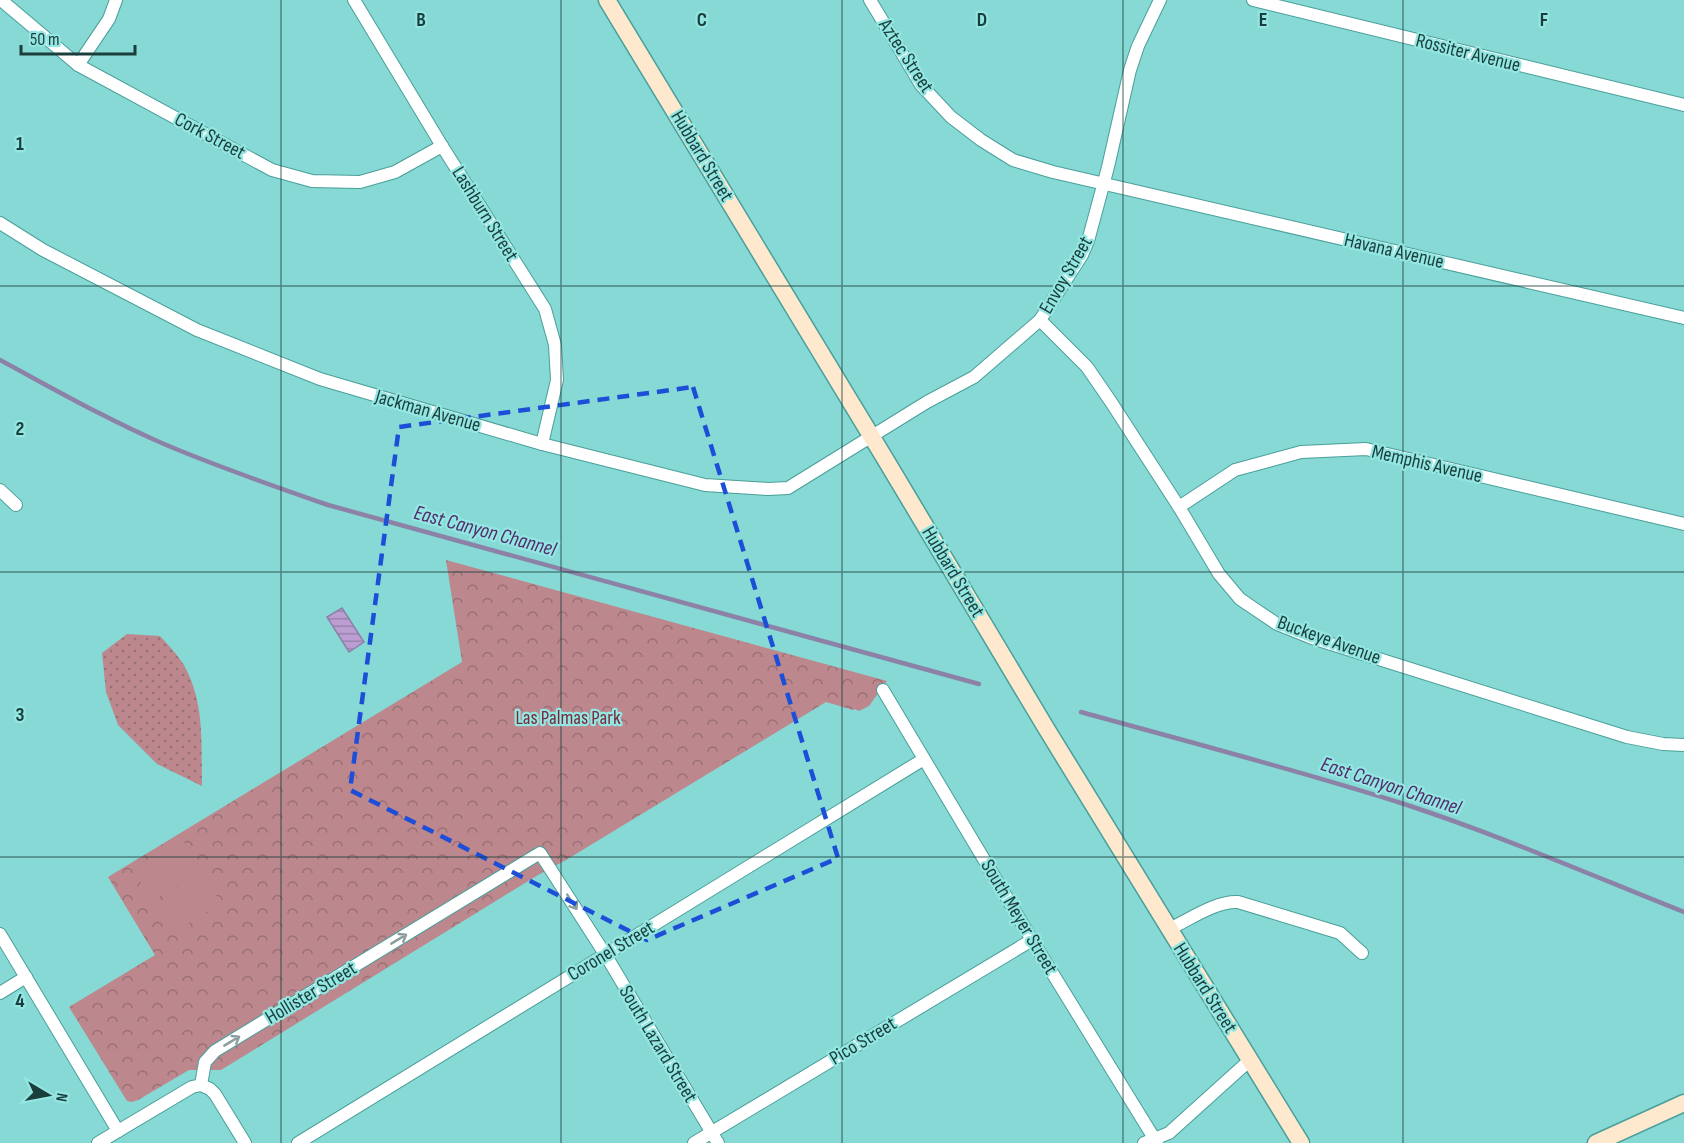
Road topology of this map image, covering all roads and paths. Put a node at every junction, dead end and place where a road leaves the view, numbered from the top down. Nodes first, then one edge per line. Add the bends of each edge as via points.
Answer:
1 (2, 0) edge
2 (116, 0) edge
3 (354, 0) edge
4 (607, 0) edge
5 (870, 0) edge
6 (1160, 0) edge
7 (1253, 0) edge
8 (78, 65) junction
9 (1684, 105) edge
10 (442, 146) junction
11 (1104, 184) junction
12 (0, 224) edge
13 (1684, 318) edge
14 (1040, 320) junction
15 (872, 436) junction
16 (542, 444) junction
17 (0, 490) edge
18 (16, 505) dead end
19 (1179, 507) junction
20 (1684, 524) edge
21 (883, 690) dead end
22 (1684, 745) edge
23 (924, 759) junction
24 (540, 853) joint
25 (1169, 929) junction
26 (0, 934) edge
27 (1032, 940) junction
28 (1362, 952) dead end
29 (605, 954) junction
30 (26, 977) junction
31 (0, 993) edge
32 (1250, 1060) junction
33 (201, 1085) junction
34 (1684, 1103) edge
35 (118, 1131) junction
36 (714, 1138) edge
37 (1152, 1141) edge
38 (98, 1143) edge
39 (245, 1143) edge
40 (298, 1143) edge
41 (694, 1143) edge
42 (1301, 1143) edge
43 (1596, 1143) edge

1 - 8 street, Cork Street
2 - 8 street via 109,19
3 - 10 street, Lashburn Street
4 - 15 main road, Hubbard Street
5 - 11 street, Aztec Street via 921,85 951,117 1013,160
6 - 11 street, Envoy Street via 1130,70
7 - 9 street, Rossiter Avenue
8 - 10 street, Cork Street via 273,170 312,181 360,182 394,172
10 - 16 street, Lashburn Street via 545,309 555,345 557,380
11 - 13 street, Havana Avenue
11 - 14 street, Envoy Street via 1082,255
12 - 16 street, Jackman Avenue via 197,330 320,379
14 - 15 street, Envoy Street via 974,377
14 - 19 street, Buckeye Avenue via 1087,368
15 - 16 street, Jackman Avenue via 788,488 768,489 705,485
15 - 25 main road, Hubbard Street
17 - 18 street
19 - 20 street, Memphis Avenue via 1235,470 1301,452 1366,449
19 - 22 street, Buckeye Avenue via 1219,574 1240,599 1276,624 1627,737
21 - 23 street, South Meyer Street
23 - 27 street, South Meyer Street
23 - 29 street, Coronel Street
24 -> 29 street, South Lazard Street
33 -> 24 street, Hollister Street via 206,1061 215,1051
25 - 28 street via 1215,906 1238,902 1340,933
25 - 32 main road, Hubbard Street
26 - 30 street
27 - 36 street, Pico Street
27 - 37 street, South Meyer Street
29 - 36 street, South Lazard Street
29 - 40 street, Coronel Street
30 - 31 street
30 - 35 street
32 - 37 street via 1169,1133
32 - 42 main road, Hubbard Street
33 - 35 street
33 - 39 street via 215,1094
34 - 43 main road
35 - 38 street
36 - 41 street, Pico Street

